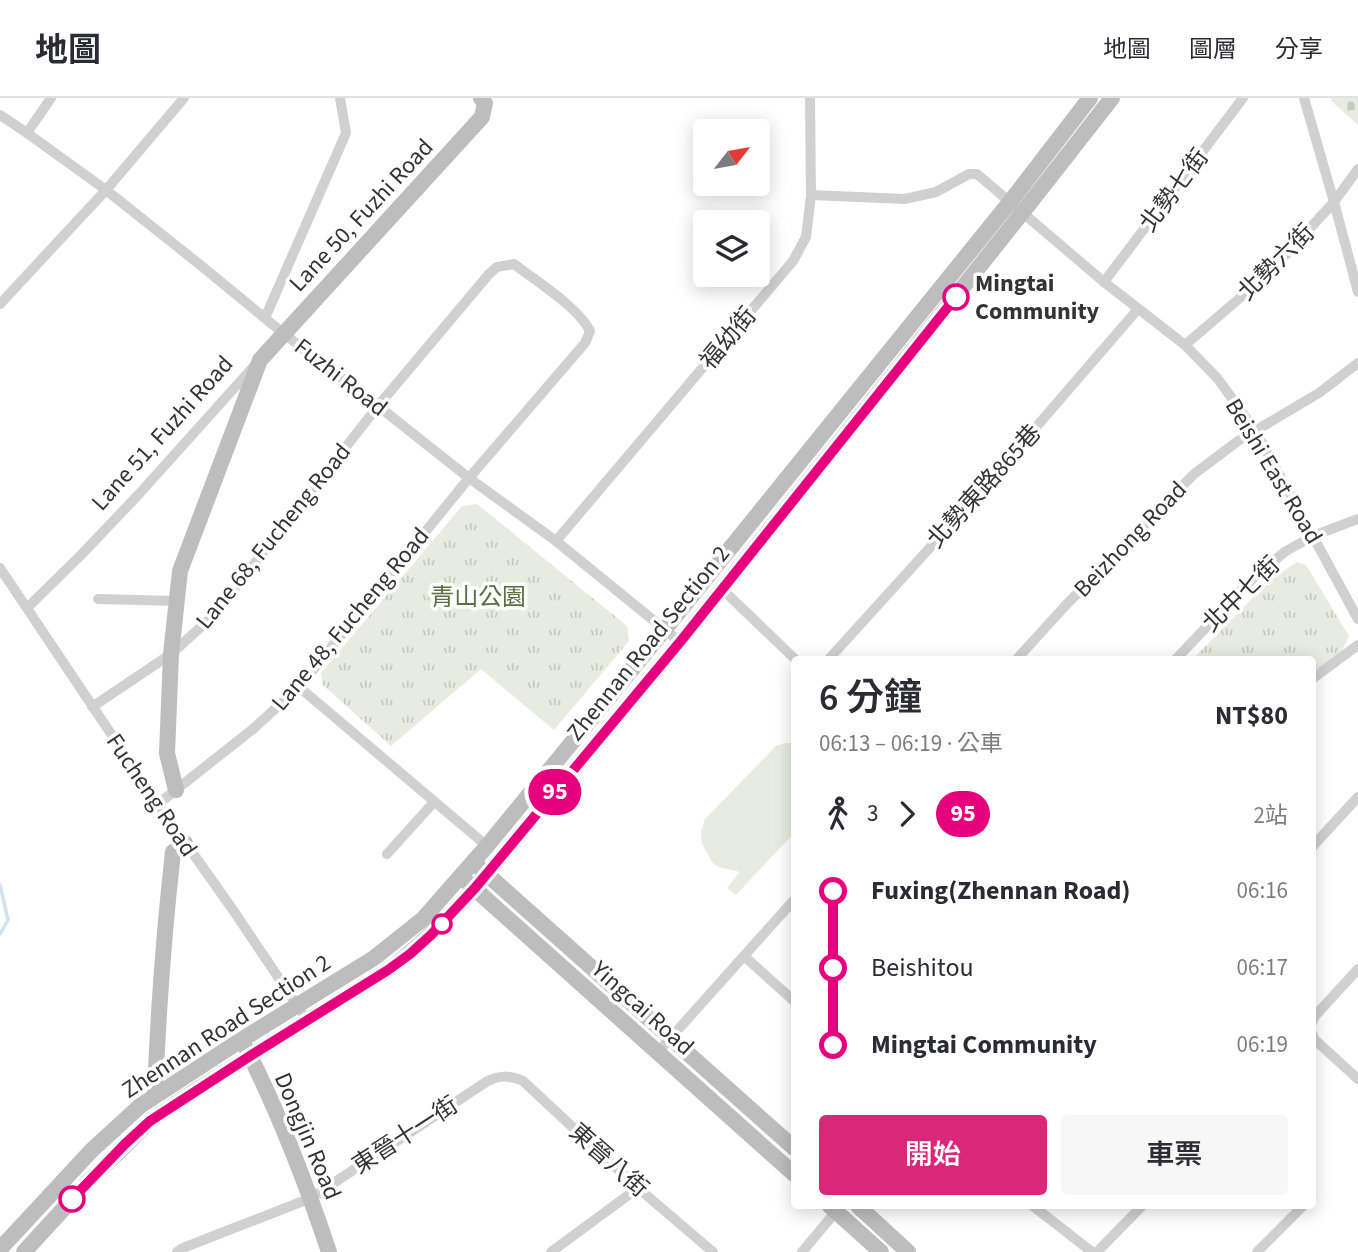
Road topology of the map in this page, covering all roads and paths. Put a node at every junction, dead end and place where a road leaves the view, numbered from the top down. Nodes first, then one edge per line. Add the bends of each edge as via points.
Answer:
1 (51, 98) edge
2 (184, 98) edge
3 (340, 98) edge
4 (481, 98) edge
5 (810, 98) edge
6 (1090, 98) edge
7 (1112, 98) edge
8 (1243, 98) edge
9 (1304, 98) edge
10 (0, 115) edge
11 (27, 133) junction
12 (1358, 169) edge
13 (106, 190) junction
14 (811, 195) junction
15 (1334, 202) junction
16 (1016, 208) junction
17 (1104, 282) junction
18 (1358, 292) edge
19 (0, 304) edge
20 (1139, 309) junction
21 (265, 318) junction
22 (283, 333) junction
23 (1185, 345) junction
24 (260, 360) junction
25 (1358, 363) edge
26 (379, 406) junction
27 (1256, 432) junction
28 (469, 478) junction
29 (1358, 519) edge
30 (1313, 536) junction
31 (556, 541) junction
32 (0, 568) edge
33 (722, 589) junction
34 (98, 599) dead end
35 (177, 601) junction
36 (27, 607) junction
37 (1358, 619) edge
38 (665, 629) junction
39 (680, 642) junction
40 (1358, 645) edge
41 (172, 653) junction
42 (792, 656) edge
43 (832, 656) edge
44 (1020, 656) edge
45 (1179, 656) edge
46 (1316, 676) edge
47 (299, 687) junction
48 (92, 707) junction
49 (176, 790) junction
50 (1358, 797) edge
51 (434, 802) junction
52 (158, 804) junction
53 (185, 843) junction
54 (1316, 843) edge
55 (487, 846) junction
56 (387, 854) dead end
57 (473, 862) junction
58 (487, 874) junction
59 (461, 876) junction
60 (475, 888) junction
61 (791, 903) edge
62 (744, 956) junction
63 (1358, 970) edge
64 (791, 998) edge
65 (298, 1004) junction
66 (1316, 1015) edge
67 (307, 1020) junction
68 (671, 1037) junction
69 (241, 1040) junction
70 (1316, 1041) edge
71 (658, 1052) junction
72 (250, 1056) junction
73 (501, 1076) joint
74 (1358, 1079) edge
75 (155, 1095) junction
76 (791, 1146) edge
77 (791, 1171) edge
78 (638, 1188) junction
79 (311, 1198) junction
80 (835, 1209) edge
81 (837, 1209) edge
82 (861, 1209) edge
83 (1038, 1209) edge
84 (1139, 1209) edge
85 (1300, 1209) edge
86 (0, 1248) edge
87 (24, 1252) edge
88 (177, 1252) edge
89 (329, 1252) edge
90 (551, 1252) edge
91 (713, 1252) edge
92 (802, 1252) edge
93 (881, 1252) edge
94 (908, 1252) edge
95 (1095, 1252) edge
96 (1257, 1252) edge

1 - 11 street
2 - 13 street
3 - 21 street via 346,133
4 - 22 street, Lane 50, Fuzhi Road via 485,103 482,117
5 - 14 street, 福幼街
6 - 16 street, Zhennan Road Section 2
7 - 16 street, Zhennan Road Section 2
8 - 17 street, 北勢七街
9 - 15 street
10 - 11 street, Fuzhi Road
11 - 13 street, Fuzhi Road
12 - 15 street, 北勢六街
13 - 19 street
13 - 21 street, Fuzhi Road
14 - 16 street, Beishi East Road via 905,199 936,192 977,174
14 - 31 street, 福幼街 via 806,237 793,261
15 - 18 street
15 - 23 street, 北勢六街 via 1269,274
16 - 17 street, Beishi East Road
16 - 33 street, Zhennan Road Section 2
16 - 38 street, Zhennan Road Section 2
17 - 20 street, Beishi East Road
20 - 23 street, Beishi East Road
20 - 43 street, 北勢東路865巷
21 - 22 street, Fuzhi Road
22 - 24 street, Lane 50, Fuzhi Road
22 - 26 street, Fuzhi Road
23 - 27 street, Beishi East Road via 1218,379
24 - 35 street, Lane 51, Fuzhi Road via 180,571
24 - 36 street, Lane 51, Fuzhi Road via 139,494
25 - 27 street, Beizhong Road
26 - 28 street, Fuzhi Road
26 - 28 street, Lane 68, Fucheng Road via 497,267 514,264 561,300 585,321 590,331 585,343
26 - 41 street, Lane 68, Fucheng Road via 214,615
27 - 30 street, Beishi East Road
27 - 44 street, Beizhong Road via 1194,474
28 - 31 street, Fuzhi Road
28 - 47 street, Lane 48, Fucheng Road
29 - 30 street, 北中七街
30 - 37 street, Beishi East Road
30 - 45 street, 北中七街 via 1258,573
31 - 38 street, Fuzhi Road
32 - 36 street, Fucheng Road
33 - 39 street, Zhennan Road Section 2
33 - 42 street
34 - 35 street
35 - 41 street, Lane 51, Fuzhi Road
36 - 48 street, Fucheng Road
38 - 39 street, Fuzhi Road
38 - 55 street, Zhennan Road Section 2
39 - 58 street, Zhennan Road Section 2
40 - 46 street
41 - 48 street, Lane 68, Fucheng Road
41 - 49 street, Lane 51, Fuzhi Road via 167,753
47 - 49 street, Lane 48, Fucheng Road
47 - 51 street
48 - 52 street, Fucheng Road
49 - 52 street, Lane 48, Fucheng Road
50 - 54 street
51 - 55 street
51 - 56 street
52 - 53 street, Fucheng Road
53 - 65 street, Fucheng Road
53 - 75 street via 173,852 167,900
55 - 57 street, Zhennan Road Section 2
57 - 58 street, Yingcai Road
57 - 59 street, Zhennan Road Section 2
58 - 60 street, Zhennan Road Section 2
58 - 68 street, Yingcai Road
59 - 60 street, Yingcai Road
59 - 65 street, Zhennan Road Section 2 via 409,931
60 - 67 street, Zhennan Road Section 2 via 410,954
60 - 71 street, Yingcai Road
61 - 62 street
62 - 64 street
62 - 68 street
63 - 66 street
65 - 67 street, Fucheng Road
65 - 69 street, Zhennan Road Section 2
67 - 72 street, Zhennan Road Section 2
68 - 71 street
68 - 76 street, Yingcai Road
69 - 72 street, Dongjin Road
69 - 75 street, Zhennan Road Section 2
70 - 74 street
71 - 77 street, Yingcai Road
72 - 79 street, Dongjin Road
72 - 87 street, Zhennan Road Section 2 via 150,1121
73 - 78 street, 東晉八街 via 523,1081
73 - 79 street, 東晉十一街
75 - 86 street, Zhennan Road Section 2 via 91,1151
78 - 90 street
78 - 91 street, 東晉八街
79 - 88 street, 東晉十一街
79 - 89 street, Dongjin Road
80 - 92 street
81 - 93 street
82 - 94 street
83 - 95 street
84 - 95 street
85 - 96 street

